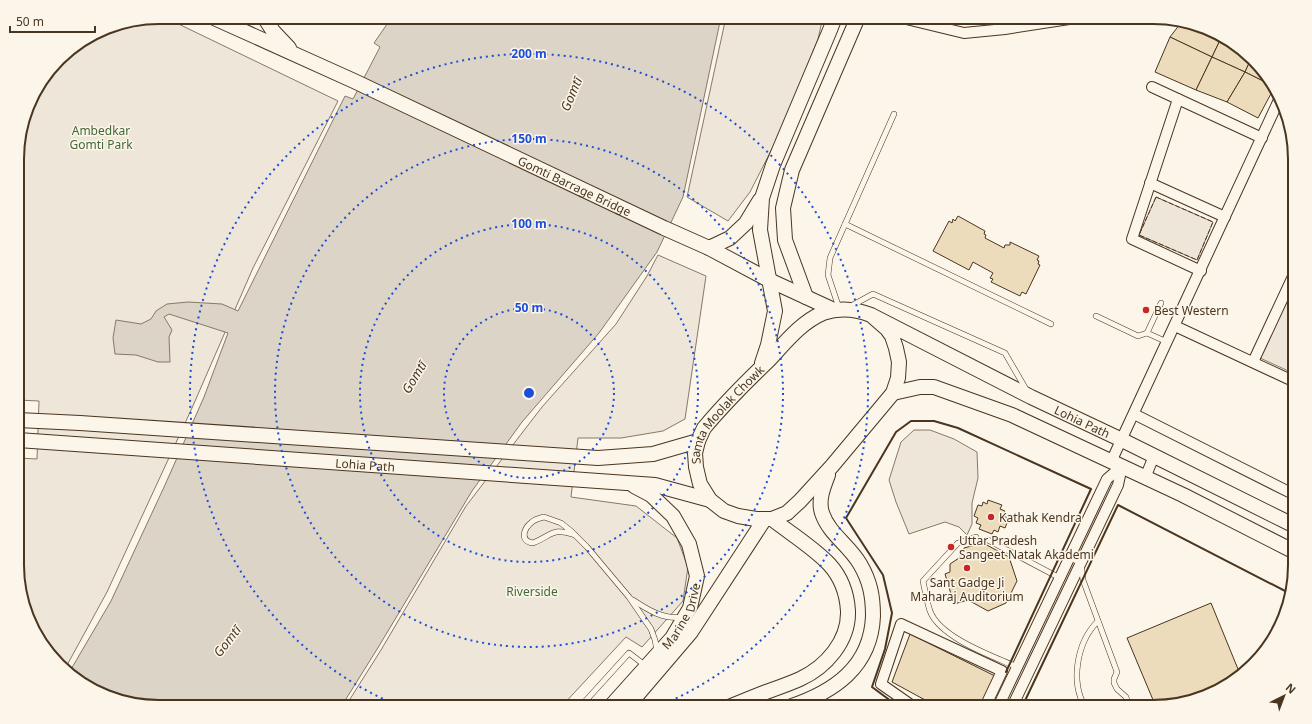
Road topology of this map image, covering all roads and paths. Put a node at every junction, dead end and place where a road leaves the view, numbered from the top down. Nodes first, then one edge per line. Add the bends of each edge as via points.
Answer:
1 (228, 24) edge
2 (268, 24) edge
3 (832, 24) edge
4 (855, 24) edge
5 (927, 24) edge
6 (1038, 24) edge
7 (294, 53) junction
8 (1152, 87) dead end
9 (1178, 99) junction
10 (1277, 105) edge
11 (894, 114) dead end
12 (1262, 138) junction
13 (1150, 183) junction
14 (762, 198) junction
15 (1225, 217) junction
16 (845, 224) junction
17 (710, 248) junction
18 (1201, 271) junction
19 (769, 280) junction
20 (1288, 287) edge
21 (806, 297) junction
22 (1161, 303) dead end
23 (840, 309) junction
24 (871, 315) junction
25 (1096, 316) dead end
26 (1051, 324) dead end
27 (1175, 326) junction
28 (1147, 333) junction
29 (1167, 342) junction
30 (1252, 362) junction
31 (760, 368) junction
32 (1288, 379) edge
33 (893, 393) junction
34 (1031, 397) junction
35 (1134, 414) junction
36 (24, 420) edge
37 (24, 440) edge
38 (1122, 440) junction
39 (698, 441) junction
40 (1154, 456) junction
41 (1117, 464) junction
42 (832, 466) junction
43 (1145, 478) junction
44 (628, 483) junction
45 (1288, 491) edge
46 (710, 500) junction
47 (768, 520) junction
48 (1288, 523) edge
49 (575, 535) junction
50 (976, 537) dead end
51 (988, 540) dead end
52 (1288, 548) edge
53 (1070, 558) junction
54 (1081, 563) junction
55 (1060, 578) junction
56 (629, 597) junction
57 (686, 616) junction
58 (1098, 621) junction
59 (658, 654) junction
60 (647, 666) junction
61 (1017, 667) junction
62 (586, 700) edge
63 (616, 700) edge
64 (633, 700) edge
65 (747, 700) edge
66 (809, 700) edge
67 (904, 700) edge
68 (988, 700) edge
69 (1001, 700) edge
70 (1015, 700) edge
71 (1081, 700) edge
72 (1127, 700) edge

1 - 7 main road, Gomti Barrage Bridge
2 - 7 main road
3 - 14 main road via 773,165
4 - 21 main road via 792,170 783,208 785,240
5 - 6 street via 964,33
7 - 17 main road, Gomti Barrage Bridge
8 - 9 street
9 - 12 street
9 - 13 street
10 - 12 street
11 - 16 lane
12 - 15 street
13 - 15 street
13 - 18 street via 1132,239
14 - 17 main road via 746,223 730,238
14 - 19 main road via 760,230
15 - 18 street
16 - 23 lane via 830,258 828,275
16 - 26 lane
17 - 19 main road, Gomti Barrage Bridge
18 - 27 street
19 - 21 main road, Gomti Barrage Bridge
19 - 31 main road via 775,311
20 - 30 street
21 - 23 main road, Gomti Barrage Bridge
22 - 28 lane
23 - 24 main road via 862,311
23 - 31 main road, Samta Moolak Chowk via 817,316 801,326
23 - 34 lane via 873,294 1005,353
24 - 33 main road via 887,329 896,348 898,378
24 - 34 main road, Lohia Path
25 - 28 lane via 1138,336
27 - 29 street
27 - 30 street
28 - 29 lane
29 - 35 street
30 - 32 street
31 - 39 main road, Samta Moolak Chowk via 713,417
33 - 41 main road, Lohia Path via 920,387 934,387 1012,415
33 - 42 main road
34 - 38 main road, Lohia Path
35 - 38 street
35 - 45 street
36 - 39 main road, Lohia Path via 598,458 653,454
37 - 44 main road, Lohia Path
38 - 40 main road, Lohia Path
38 - 41 street
39 - 46 main road, Samta Moolak Chowk via 696,467 700,484
40 - 43 street
40 - 48 main road, Lohia Path
41 - 43 main road, Lohia Path
41 - 53 street via 1107,479
41 - 54 street via 1118,485
42 - 47 main road via 786,513
42 - 66 main road via 821,494 822,514 830,528 859,562 868,579 873,608 870,638 858,663 836,685
43 - 52 main road, Lohia Path
44 - 46 main road, Lohia Path via 656,485
44 - 57 main road, Marine Drive via 651,495 673,516 689,544 697,576
46 - 47 main road, Samta Moolak Chowk via 724,511 738,516
47 - 64 main road, Marine Drive via 691,632
47 - 65 main road via 830,564 847,598 848,618 840,643 832,656 819,667 801,679
49 - 49 lane via 555,532 533,543 524,538 524,530 532,522 544,517 561,523
49 - 56 lane
50 - 61 lane via 958,543 923,581 930,612 941,628 970,646
51 - 55 lane
53 - 54 lane
53 - 55 street
54 - 58 lane via 1082,580
54 - 70 street
55 - 61 street
56 - 57 lane via 658,614 673,618
56 - 59 lane via 651,629
57 - 59 main road, Marine Drive
58 - 71 lane via 1092,627 1081,649 1077,686
58 - 72 lane via 1117,672 1114,683
59 - 60 main road, Marine Drive
60 - 62 lane via 629,653
60 - 63 main road, Marine Drive
61 - 69 street
67 - 68 street via 881,684 901,624 1002,672

